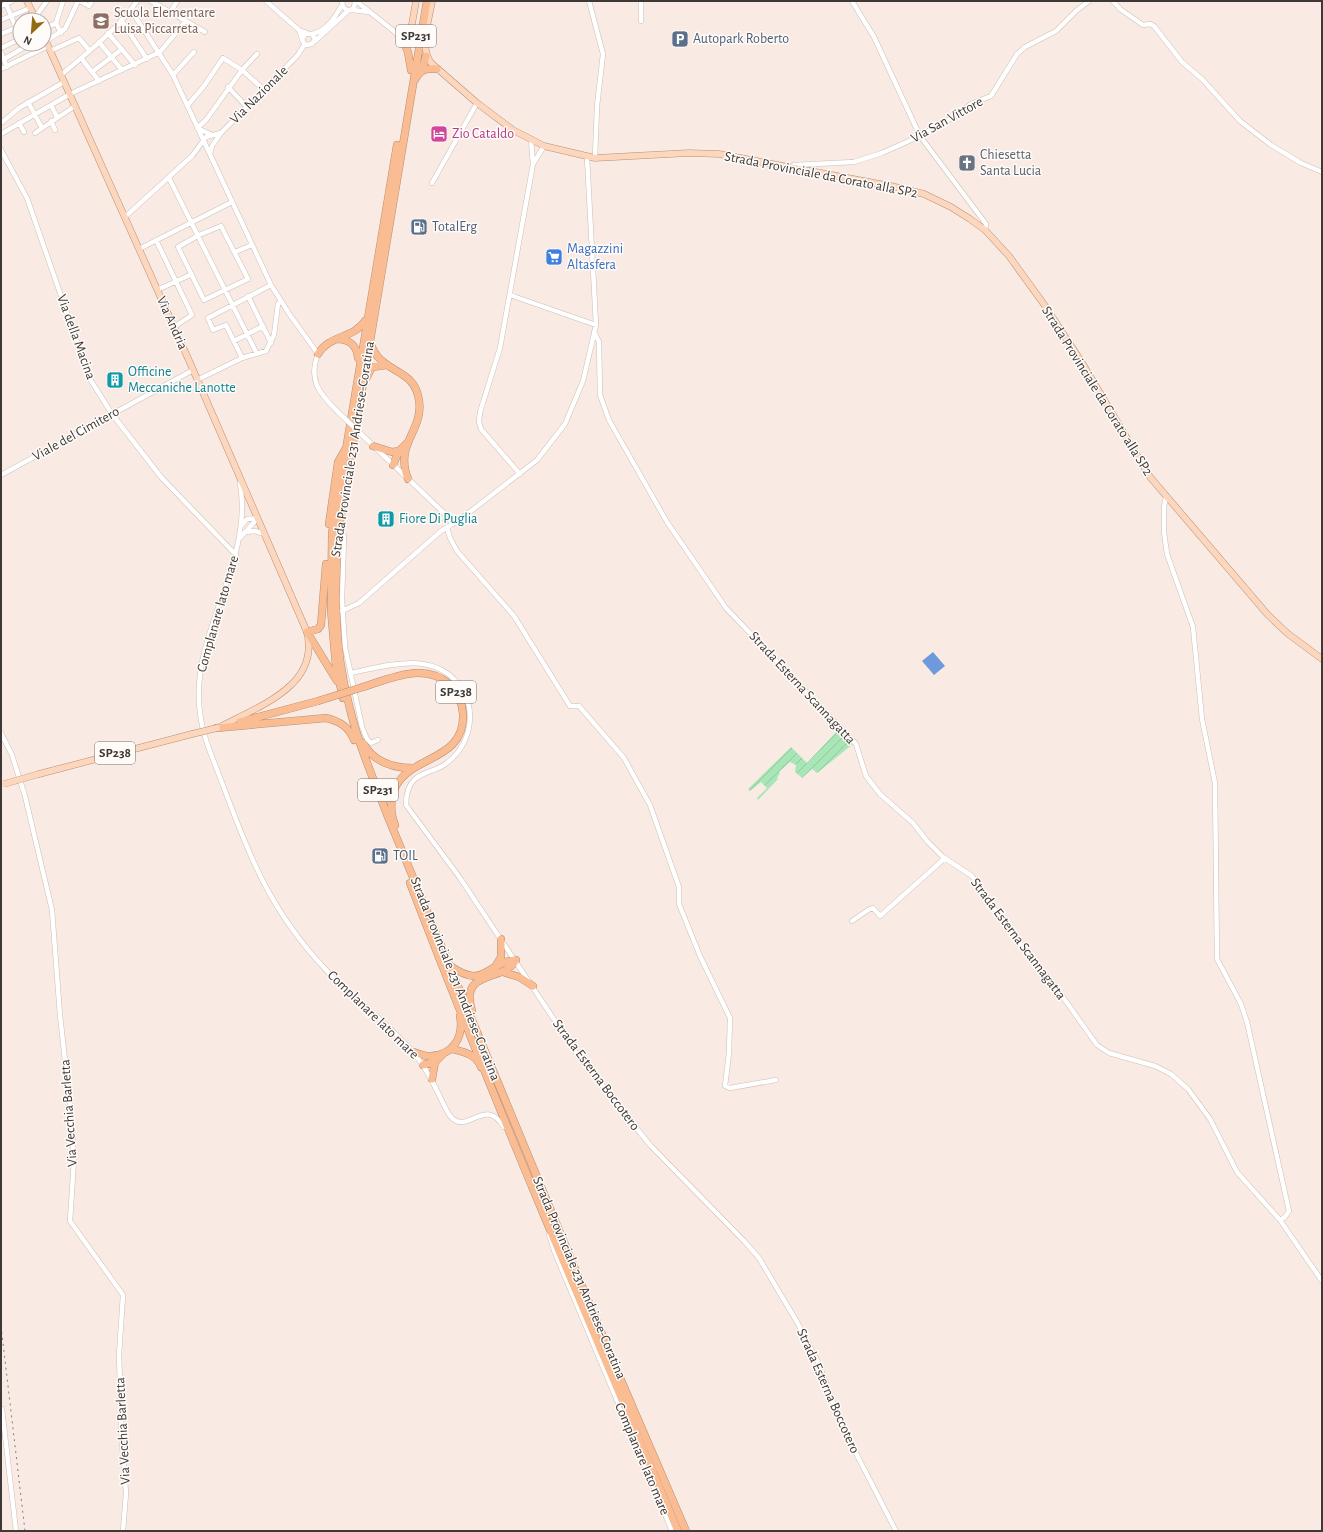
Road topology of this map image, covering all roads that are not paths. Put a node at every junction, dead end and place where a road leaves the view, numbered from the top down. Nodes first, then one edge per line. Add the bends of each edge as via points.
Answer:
1 (12, 1) edge
2 (47, 1) edge
3 (63, 1) edge
4 (79, 1) edge
5 (92, 1) edge
6 (137, 1) edge
7 (151, 1) edge
8 (177, 1) edge
9 (266, 1) edge
10 (356, 1) edge
11 (416, 1) edge
12 (422, 1) edge
13 (426, 1) edge
14 (432, 1) edge
15 (589, 1) edge
16 (641, 1) edge
17 (852, 1) edge
18 (1089, 1) edge
19 (1113, 1) edge
20 (341, 2) edge
21 (4, 3) edge
22 (28, 3) edge
23 (131, 10) junction
24 (350, 10) junction
25 (40, 12) edge
26 (170, 12) junction
27 (372, 13) junction
28 (11, 16) junction
29 (1, 20) edge
30 (121, 20) junction
31 (641, 21) dead end
32 (185, 22) junction
33 (56, 23) junction
34 (412, 24) junction
35 (52, 25) edge
36 (12, 29) edge
37 (299, 30) junction
38 (204, 32) dead end
39 (395, 32) junction
40 (61, 33) junction
41 (108, 33) junction
42 (307, 33) junction
43 (408, 33) junction
44 (1, 34) edge
45 (312, 34) junction
46 (52, 40) edge
47 (304, 41) junction
48 (12, 42) edge
49 (98, 42) junction
50 (52, 43) edge
51 (313, 43) junction
52 (404, 43) junction
53 (2, 46) edge
54 (122, 49) junction
55 (89, 50) junction
56 (17, 52) edge
57 (32, 52) edge
58 (51, 52) edge
59 (160, 52) junction
60 (194, 52) dead end
61 (1, 53) edge
62 (257, 54) dead end
63 (298, 56) junction
64 (426, 56) junction
65 (111, 57) junction
66 (81, 58) junction
67 (147, 59) junction
68 (4, 60) junction
69 (135, 65) junction
70 (7, 66) junction
71 (1, 69) edge
72 (437, 69) junction
73 (122, 70) junction
74 (242, 70) junction
75 (410, 70) junction
76 (422, 70) junction
77 (92, 72) junction
78 (173, 75) junction
79 (62, 78) junction
80 (98, 80) junction
81 (412, 84) junction
82 (228, 88) junction
83 (264, 90) junction
84 (70, 94) junction
85 (28, 102) junction
86 (477, 103) junction
87 (51, 105) junction
88 (188, 105) junction
89 (75, 106) junction
90 (247, 107) junction
91 (34, 114) junction
92 (56, 117) junction
93 (51, 121) junction
94 (1, 122) edge
95 (19, 123) junction
96 (42, 128) junction
97 (197, 128) junction
98 (55, 130) dead end
99 (24, 132) dead end
100 (35, 133) dead end
101 (1, 134) edge
102 (920, 136) junction
103 (214, 138) junction
104 (531, 140) junction
105 (204, 142) junction
106 (544, 146) junction
107 (1, 150) edge
108 (210, 156) junction
109 (587, 157) junction
110 (595, 158) junction
111 (533, 164) junction
112 (791, 167) junction
113 (1322, 172) edge
114 (169, 178) junction
115 (432, 183) dead end
116 (232, 202) junction
117 (125, 217) junction
118 (192, 222) junction
119 (985, 230) junction
120 (199, 235) junction
121 (156, 240) junction
122 (252, 245) junction
123 (139, 249) junction
124 (235, 252) junction
125 (190, 275) junction
126 (175, 281) junction
127 (271, 285) junction
128 (157, 290) junction
129 (226, 290) junction
130 (510, 295) junction
131 (248, 296) junction
132 (281, 301) junction
133 (232, 304) junction
134 (367, 318) junction
135 (596, 325) junction
136 (263, 326) junction
137 (174, 327) junction
138 (594, 332) junction
139 (247, 334) junction
140 (337, 339) junction
141 (234, 341) junction
142 (370, 342) junction
143 (271, 343) junction
144 (257, 354) junction
145 (318, 354) junction
146 (242, 358) junction
147 (387, 365) junction
148 (192, 369) junction
149 (197, 380) junction
150 (358, 389) junction
151 (111, 413) junction
152 (408, 442) junction
153 (348, 446) junction
154 (373, 446) junction
155 (399, 450) junction
156 (403, 458) junction
157 (393, 465) junction
158 (1, 474) edge
159 (239, 474) junction
160 (520, 474) junction
161 (408, 479) junction
162 (1166, 497) junction
163 (258, 518) junction
164 (453, 524) junction
165 (242, 525) junction
166 (447, 528) junction
167 (245, 532) junction
168 (265, 534) junction
169 (344, 536) dead end
170 (240, 539) junction
171 (236, 555) junction
172 (342, 611) junction
173 (307, 632) junction
174 (1322, 659) edge
175 (350, 673) junction
176 (340, 685) junction
177 (348, 705) junction
178 (217, 728) junction
179 (1, 733) edge
180 (378, 740) dead end
181 (360, 754) junction
182 (413, 768) junction
183 (2, 784) edge
184 (945, 858) junction
185 (414, 880) junction
186 (852, 921) dead end
187 (502, 939) junction
188 (516, 960) junction
189 (446, 967) junction
190 (493, 970) junction
191 (503, 972) junction
192 (533, 986) junction
193 (478, 1034) junction
194 (452, 1049) junction
195 (413, 1052) junction
196 (442, 1054) junction
197 (430, 1057) junction
198 (435, 1062) junction
199 (423, 1065) junction
200 (432, 1080) junction
201 (776, 1080) dead end
202 (494, 1092) junction
203 (1280, 1220) junction
204 (1322, 1280) edge
205 (2, 1409) dead end
206 (16, 1531) edge
207 (123, 1531) edge
208 (672, 1531) edge
209 (678, 1531) edge
210 (686, 1531) edge
211 (896, 1531) edge

1 - 21 street
2 - 25 street
3 - 33 street
4 - 5 street via 89,6
4 - 40 street
6 - 23 street
7 - 26 street
8 - 26 street
9 - 37 street
10 - 24 street
10 - 27 street
11 - 34 main road
12 - 75 highway, Strada Provinciale 231 Andriese-Coratina / SP231
13 - 81 highway, Strada Provinciale 231 Andriese-Coratina / SP231
14 - 64 main road via 424,47
15 - 110 street via 603,54
16 - 31 street
17 - 102 street via 874,37
18 - 102 street, Via San Vittore via 1056,31 1017,54 991,96 971,104
19 - 113 street via 1143,25 1154,26 1182,62 1202,79 1240,121 1271,145
20 - 24 street via 344,9
20 - 45 street via 327,26
21 - 28 street
22 - 28 street
23 - 30 street
23 - 59 street
24 - 27 street
24 - 51 street, Via Nazionale
26 - 32 street
27 - 39 street
28 - 29 street
30 - 41 street
30 - 67 street
32 - 38 street
32 - 59 street
33 - 35 street
33 - 40 street
34 - 43 main road
34 - 52 street via 410,38
36 - 44 street
37 - 42 street
37 - 47 street
39 - 43 street
39 - 52 street
40 - 46 street
41 - 49 street
41 - 54 street
42 - 45 street
42 - 47 street, Via Nazionale
43 - 52 main road
45 - 51 street
47 - 51 street
47 - 63 street, Via Nazionale
48 - 53 street
49 - 55 street
49 - 65 street
50 - 55 street via 79,38
51 - 63 street, Via Nazionale
52 - 75 highway
54 - 65 street
54 - 69 street
55 - 66 street
56 - 68 street
57 - 70 street
58 - 79 main road, Via Andria
59 - 67 street
59 - 78 street
60 - 78 street
61 - 68 street
62 - 74 street
63 - 83 street, Via Nazionale
64 - 72 main road, Strada Provinciale da Corato alla SP2
64 - 76 highway
65 - 73 street
65 - 77 street
66 - 77 street
66 - 79 street
67 - 69 street
68 - 70 street
69 - 73 street
70 - 71 street
72 - 76 highway
72 - 86 main road, Strada Provinciale da Corato alla SP2
73 - 80 street
74 - 82 street
74 - 83 street
74 - 88 street via 223,58
75 - 134 highway, Strada Provinciale 231 Andriese-Coratina / SP231
76 - 81 highway
77 - 80 street
78 - 88 street
79 - 84 main road, Via Andria
79 - 85 street
80 - 84 street
81 - 142 highway, Strada Provinciale 231 Andriese-Coratina / SP231
82 - 90 street
82 - 97 street via 206,120
83 - 90 street, Via Nazionale
84 - 87 street
84 - 89 main road, Via Andria
85 - 91 street
85 - 94 street
86 - 104 main road, Strada Provinciale da Corato alla SP2
86 - 115 street
87 - 91 street
87 - 92 street
88 - 97 street
89 - 92 street
89 - 117 main road, Via Andria
90 - 103 street, Via Nazionale
91 - 95 street
91 - 96 street
92 - 93 street
93 - 96 street
93 - 98 street
95 - 99 street
95 - 101 street
96 - 100 street
97 - 103 street
97 - 105 street
102 - 112 street, Via San Vittore via 854,162 794,164
102 - 119 street via 986,224
103 - 105 street, Via Nazionale
103 - 108 street
104 - 106 main road, Strada Provinciale da Corato alla SP2
104 - 111 street
105 - 108 street
105 - 114 street
106 - 109 main road, Strada Provinciale da Corato alla SP2
106 - 111 street
107 - 151 street, Via della Macina via 27,198 90,379
108 - 116 street
109 - 110 main road, Strada Provinciale da Corato alla SP2
109 - 135 street
110 - 112 main road, Strada Provinciale da Corato alla SP2 via 719,154
111 - 130 street
112 - 119 main road, Strada Provinciale da Corato alla SP2 via 924,194 951,207
114 - 117 street
114 - 118 street
116 - 118 street
116 - 122 street
117 - 123 main road, Via Andria
118 - 120 street
118 - 121 street
119 - 162 main road, Strada Provinciale da Corato alla SP2 via 1009,256 1042,303 1081,361 1150,477
120 - 124 street via 221,226
120 - 125 street via 178,247
120 - 129 street
121 - 123 street
121 - 126 street
122 - 124 street
122 - 127 street
123 - 128 main road, Via Andria
124 - 129 street via 248,279
125 - 126 street
125 - 129 street via 204,300
126 - 128 street
126 - 137 street via 192,315
127 - 131 street
127 - 132 street
128 - 137 main road, Via Andria
129 - 133 street
130 - 135 street
130 - 160 street via 500,348 479,422 481,429
131 - 133 street
131 - 136 street
132 - 143 street via 278,304
132 - 145 street
133 - 139 street
133 - 141 street via 208,318 213,330 226,325
134 - 140 highway via 356,332
134 - 150 highway, Strada Provinciale 231 Andriese-Coratina / SP231
135 - 138 street
136 - 139 street
136 - 143 street
137 - 148 main road, Via Andria
138 - 160 street via 583,381 564,424 537,460
138 - 184 street, Strada Esterna Scannagatta via 599,342 600,395 609,420 668,522 726,608 856,744 866,776 880,794 913,823
139 - 141 street
139 - 144 street
140 - 145 highway via 327,343
140 - 150 highway via 352,344 358,352 354,387
141 - 146 street
142 - 147 highway via 376,355
142 - 150 highway, Strada Provinciale 231 Andriese-Coratina / SP231
143 - 144 street via 266,351
144 - 146 street
145 - 154 street, bridge via 314,363 315,381 324,397
146 - 149 street
147 - 150 highway via 372,367
147 - 152 highway via 408,378 419,400 420,410
148 - 149 main road, Via Andria
148 - 151 street, Viale del Cimitero
149 - 159 main road, Via Andria
150 - 153 highway, Strada Provinciale 231 Andriese-Coratina / SP231
150 - 177 highway, Strada Provinciale 231 Andriese-Coratina / SP231 via 336,566 337,628
151 - 158 street, Viale del Cimitero
151 - 171 street, Via della Macina via 161,478
152 - 155 highway
152 - 156 highway
153 - 173 highway via 338,462 328,543 323,619 318,629
153 - 176 highway, Strada Provinciale 231 Andriese-Coratina / SP231 via 332,533 330,571 333,633
154 - 155 highway via 392,452
154 - 157 street
155 - 157 highway
156 - 157 highway
156 - 161 highway
157 - 161 street
159 - 163 main road, Via Andria
159 - 165 street, Complanare lato mare
160 - 164 street
161 - 164 street
162 - 174 main road, Strada Provinciale da Corato alla SP2 via 1268,615
162 - 203 street via 1164,532 1167,554 1193,627 1202,719 1215,782 1217,959 1241,1004 1247,1022 1289,1211
163 - 165 street via 247,518
163 - 167 street
163 - 168 main road, Via Andria
164 - 166 street
165 - 170 street, Complanare lato mare
166 - 172 street via 359,602
166 - 201 street via 457,550 514,616 570,706 579,706 624,758 639,782 665,843 679,886 679,904 700,956 730,1018 725,1086 730,1088
167 - 168 street
167 - 170 street
168 - 173 main road, Via Andria
169 - 172 street via 341,570
170 - 171 street, Complanare lato mare
171 - 195 street, Complanare lato mare via 201,668 199,710 207,742 248,853 281,914 329,972
172 - 175 street
173 - 176 highway
173 - 178 main road, Via Andria via 310,645 306,665 292,685 277,697
175 - 180 street via 364,733 371,743
175 - 187 street, Strada Esterna Boccotero via 411,662 427,664 441,669 455,679 463,690 471,719 469,732 454,758 415,779 409,786 406,805
176 - 181 highway, Strada Provinciale 231 Andriese-Coratina / SP231 via 345,711
177 - 182 highway via 353,710 363,743 372,755 393,766
177 - 185 highway, Strada Provinciale 231 Andriese-Coratina / SP231 via 360,744
178 - 181 highway via 326,718 340,722 351,732
178 - 182 highway, SP238, bridge via 403,676 427,672 440,676 458,694 462,726 455,741 436,758
178 - 183 main road, SP238, bridge
179 - 207 street, Via Vecchia Barletta via 12,755 25,796 52,910 72,1124 74,1160 70,1221 123,1295 119,1356 126,1492
181 - 189 highway, Strada Provinciale 231 Andriese-Coratina / SP231 via 387,827
182 - 185 highway via 396,786 391,807
184 - 186 street via 880,916 873,908
184 - 203 street, Strada Esterna Scannagatta via 972,876 1009,930 1055,986 1097,1045 1109,1054 1155,1066 1171,1074 1188,1089 1210,1118 1237,1172
185 - 189 highway, Strada Provinciale 231 Andriese-Coratina / SP231
187 - 188 street, Strada Esterna Boccotero
187 - 190 highway via 500,957
188 - 190 highway via 504,962
188 - 191 highway via 513,966
188 - 192 street, Strada Esterna Boccotero
189 - 190 highway via 472,977
189 - 193 highway, Strada Provinciale 231 Andriese-Coratina / SP231
189 - 194 highway via 462,1024 460,1035
189 - 202 highway, Strada Provinciale 231 Andriese-Coratina / SP231
191 - 192 highway via 519,976
191 - 193 highway via 483,977 473,988 470,1002
192 - 211 street, Strada Esterna Boccotero via 577,1054 650,1145 758,1258 819,1364 840,1422
193 - 210 highway, Strada Provinciale 231 Andriese-Coratina / SP231
194 - 196 highway
194 - 202 highway via 468,1053 479,1062 489,1088
195 - 197 highway
195 - 199 street, Complanare lato mare
196 - 197 highway
196 - 198 highway
197 - 199 highway
198 - 199 highway
198 - 200 highway
199 - 200 street, Complanare lato mare
200 - 208 street, Complanare lato mare via 452,1118 458,1122 489,1114 497,1117 504,1125
202 - 209 highway, Strada Provinciale 231 Andriese-Coratina / SP231
203 - 204 street, Strada Esterna Scannagatta
205 - 206 street

